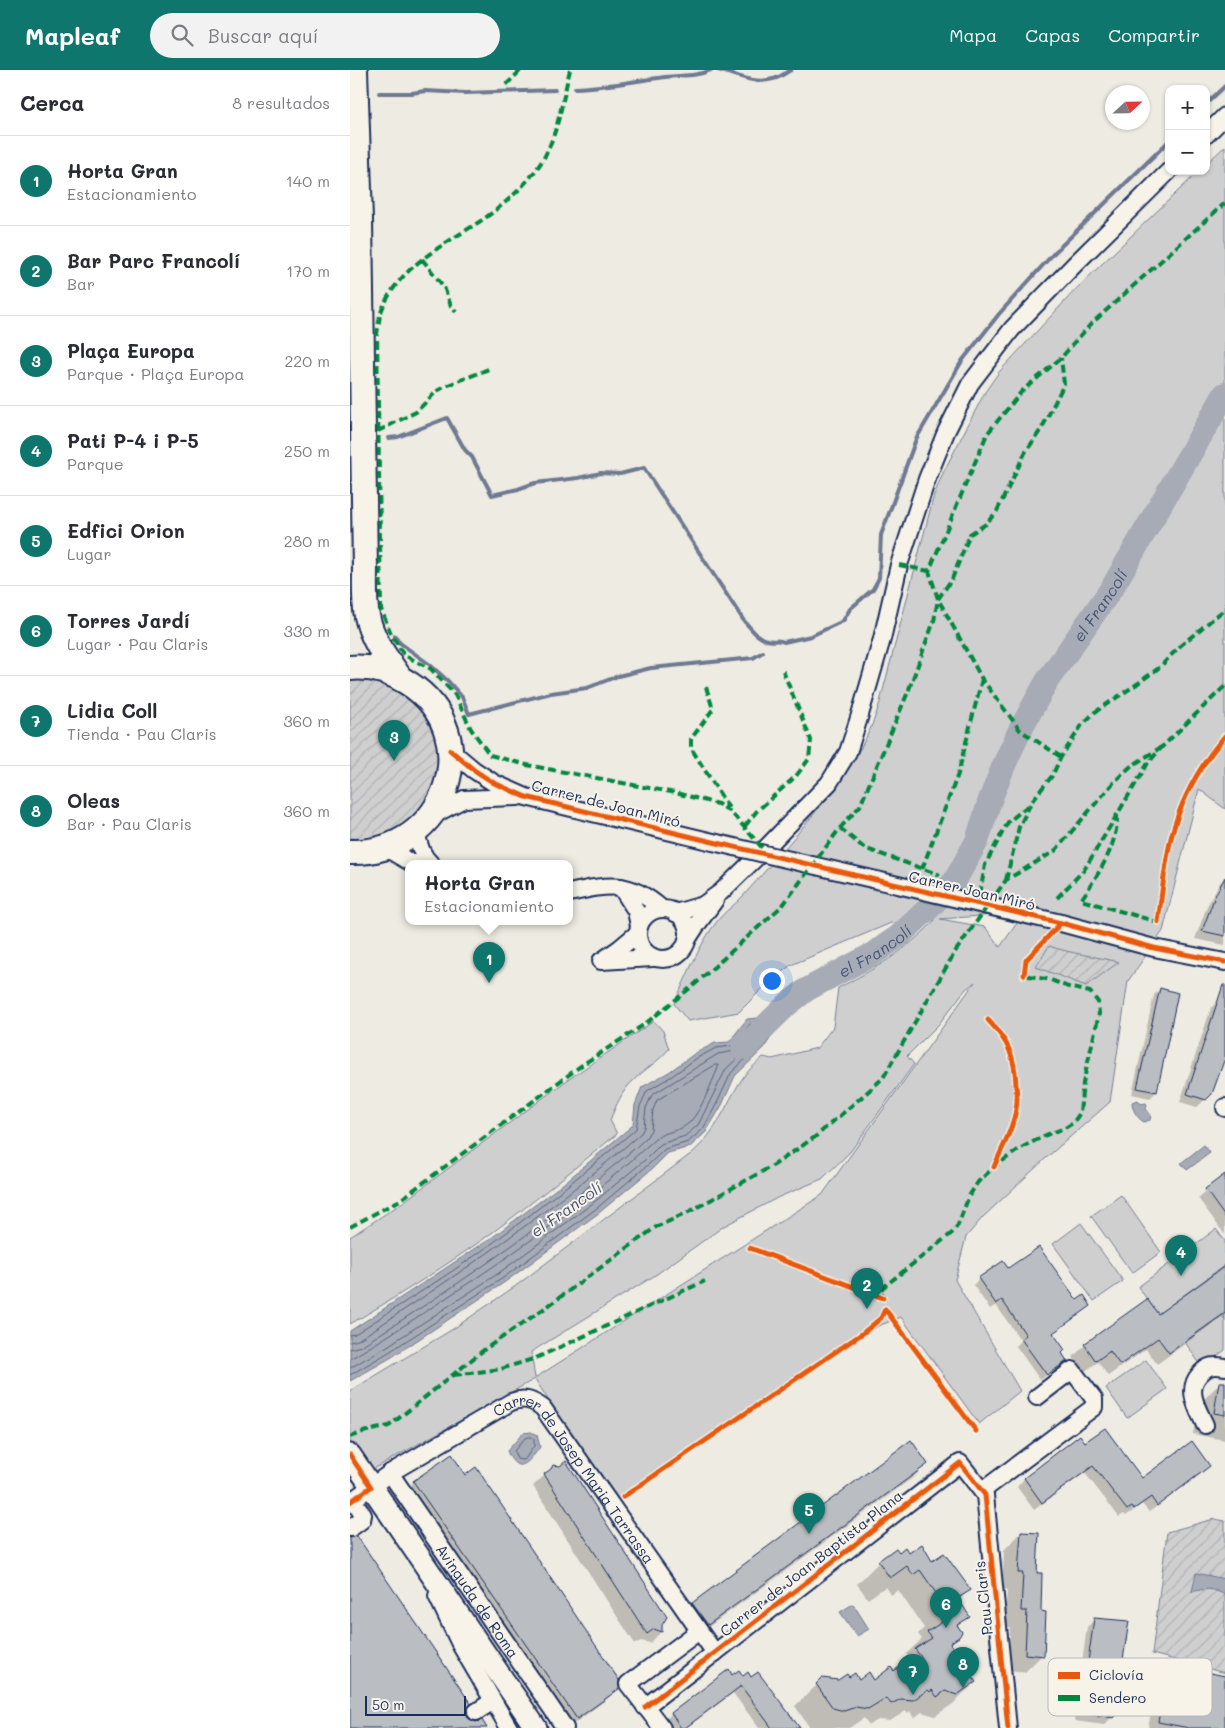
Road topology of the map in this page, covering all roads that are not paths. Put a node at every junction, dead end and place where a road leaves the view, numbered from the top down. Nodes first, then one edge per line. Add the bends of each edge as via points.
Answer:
1 (355, 70) edge
2 (1225, 116) edge
3 (1210, 131) edge
4 (1165, 175) edge
5 (350, 668) edge
6 (400, 678) junction
7 (450, 750) junction
8 (493, 790) junction
9 (423, 824) junction
10 (713, 842) joint
11 (386, 848) junction
12 (354, 857) edge
13 (406, 860) edge
14 (427, 860) edge
15 (621, 887) junction
16 (573, 892) edge
17 (721, 892) junction
18 (668, 911) junction
19 (638, 930) junction
20 (687, 940) junction
21 (653, 958) junction
22 (1225, 962) edge
23 (1225, 1367) edge
24 (1037, 1397) dead end
25 (1205, 1425) dead end
26 (350, 1455) edge
27 (390, 1473) junction
28 (371, 1486) junction
29 (984, 1493) junction
30 (351, 1501) edge
31 (351, 1528) edge
32 (413, 1549) junction
33 (699, 1631) junction
34 (715, 1653) junction
35 (493, 1701) junction
36 (645, 1707) junction
37 (476, 1712) dead end
38 (509, 1728) edge
39 (536, 1728) edge
40 (566, 1728) edge
41 (662, 1728) edge
42 (1008, 1728) edge

1 - 6 highway via 367,616 380,651
2 - 3 street
4 - 17 street via 1012,329 970,384 946,432 899,565 882,639 848,752 829,783
5 - 6 highway via 371,668
6 - 7 highway via 425,696 435,709
7 - 8 street
7 - 9 highway via 448,780 441,800
8 - 9 street, Carrer de Joan Miró via 464,799
8 - 10 street, Carrer de Joan Miró
9 - 11 highway via 407,838
9 - 14 street via 420,849
10 - 22 street, Carrer Joan Miró, bridge via 1061,923 1154,948
11 - 12 highway
11 - 13 street
15 - 16 street
15 - 18 street via 641,893
15 - 19 street via 636,911
17 - 18 street via 703,905
17 - 20 street
18 - 19 street via 648,914
18 - 20 street via 686,924
19 - 21 street via 641,948
19 - 21 street via 601,962
20 - 21 street via 674,957
23 - 25 street via 1213,1365 1206,1368 1193,1388
24 - 29 street via 1072,1370 1094,1399 1094,1408
26 - 28 main road, Avinguda de Roma
27 - 28 street, Carrer de Josep Maria Tarrassa
27 - 33 street, Carrer de Josep Maria Tarrassa via 511,1402 522,1398 532,1400 543,1408
27 - 40 street, Avinguda de Roma
28 - 30 street, Carrer de Josep Maria Tarrassa
28 - 32 main road, Avinguda de Roma
29 - 34 street, Carrer de Joan Baptista Plana via 960,1463
29 - 42 street, Pau Claris
30 - 31 street via 363,1515 362,1520
32 - 35 street, Avinguda de Roma via 461,1646
32 - 39 main road, Avinguda de Roma
33 - 34 street, Carrer de Joan Baptista Plana
33 - 36 street, Carrer de Joan Baptista Plana via 628,1684
34 - 36 street, Carrer de Joan Baptista Plana
35 - 37 street
35 - 38 street, Avinguda de Roma
36 - 41 street, Carrer de Joan Baptista Plana

